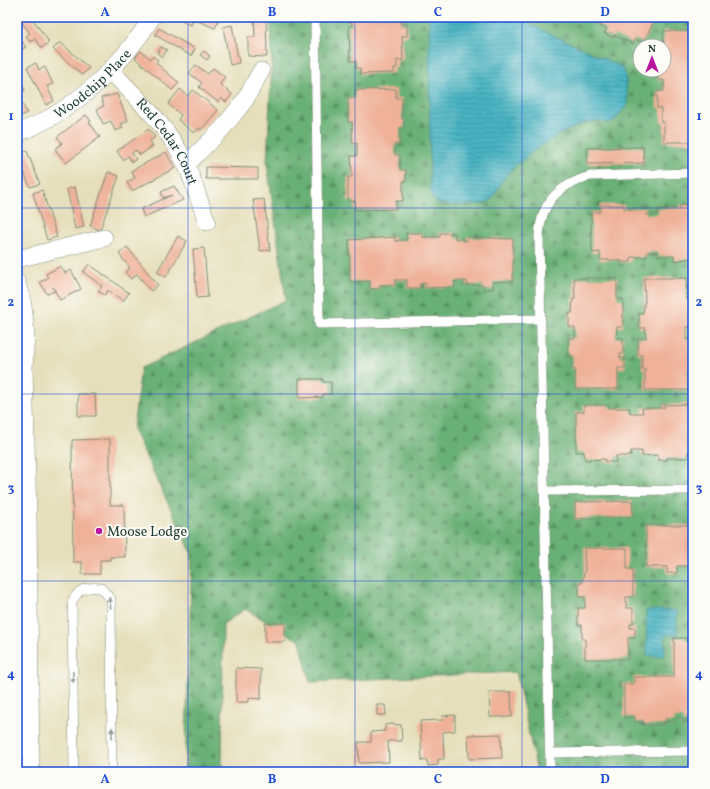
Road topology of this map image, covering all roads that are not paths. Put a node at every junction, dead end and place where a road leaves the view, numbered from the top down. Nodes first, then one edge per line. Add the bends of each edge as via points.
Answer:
1 (152, 17) edge
2 (315, 17) edge
3 (111, 71) junction
4 (261, 71) dead end
5 (17, 133) edge
6 (186, 165) junction
7 (693, 173) edge
8 (207, 222) dead end
9 (104, 238) dead end
10 (17, 259) edge
11 (17, 283) edge
12 (540, 319) junction
13 (20, 368) edge
14 (22, 487) edge
15 (693, 490) edge
16 (544, 491) junction
17 (23, 607) edge
18 (693, 751) edge
19 (550, 753) junction
20 (30, 772) edge
21 (74, 772) edge
22 (112, 772) edge
23 (550, 772) edge

1 - 3 street, Woodchip Place
2 - 12 lane via 319,324
3 - 5 street, Woodchip Place via 73,102 33,128
3 - 6 street, Red Cedar Court via 153,114 173,141
4 - 6 street via 245,100 222,129
6 - 8 street, Red Cedar Court
7 - 12 lane via 590,176 575,180 554,197 544,208 540,222
9 - 10 street
11 - 13 street via 23,305 26,334
12 - 16 lane
13 - 14 street
14 - 17 street
15 - 16 lane
16 - 19 lane
17 - 20 street
18 - 19 lane
19 - 23 lane
22 -> 21 lane via 111,599 101,588 92,586 82,588 72,602

